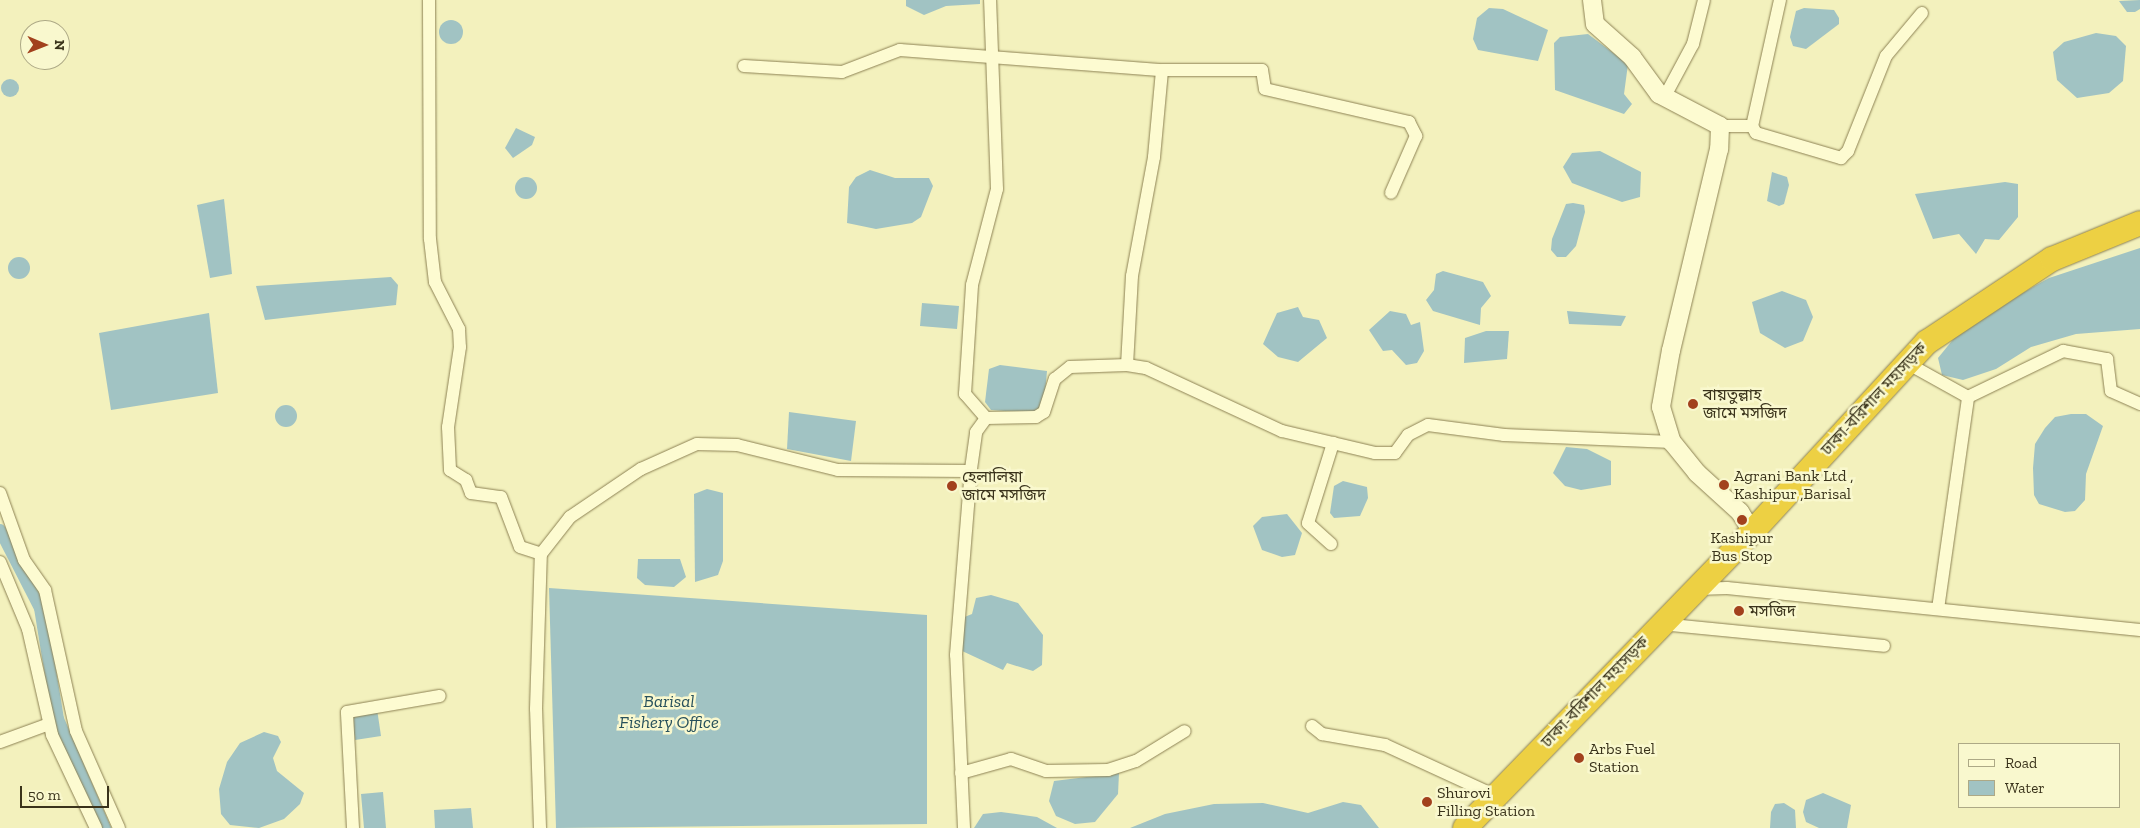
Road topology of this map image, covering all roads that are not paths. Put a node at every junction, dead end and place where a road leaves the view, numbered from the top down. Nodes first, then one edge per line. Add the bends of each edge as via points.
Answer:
1 (429, 0) edge
2 (990, 0) edge
3 (1592, 0) edge
4 (1704, 0) edge
5 (1780, 0) edge
6 (1922, 13) dead end
7 (992, 59) junction
8 (744, 66) dead end
9 (1162, 70) junction
10 (1664, 98) junction
11 (1720, 126) junction
12 (1752, 126) junction
13 (1391, 193) dead end
14 (2140, 223) edge
15 (1127, 365) junction
16 (1913, 368) junction
17 (1968, 397) junction
18 (2140, 404) edge
19 (986, 418) junction
20 (1672, 442) junction
21 (1332, 443) junction
22 (970, 471) junction
23 (0, 493) edge
24 (1752, 532) junction
25 (1331, 544) dead end
26 (541, 554) junction
27 (0, 562) edge
28 (1696, 589) junction
29 (1938, 610) junction
30 (1661, 624) junction
31 (2140, 630) edge
32 (1884, 646) dead end
33 (440, 696) dead end
34 (49, 724) junction
35 (1312, 726) dead end
36 (1185, 731) dead end
37 (0, 742) edge
38 (962, 773) junction
39 (1496, 796) junction
40 (96, 828) edge
41 (119, 828) edge
42 (353, 828) edge
43 (540, 828) edge
44 (964, 828) edge
45 (1465, 828) edge

1 - 26 street via 430,239 434,282 459,329 460,347 448,427 450,470 466,480 471,493 501,497 520,547
2 - 7 street
3 - 10 street via 1594,24 1632,58
4 - 10 street via 1693,44
5 - 12 street
6 - 12 street via 1886,56 1848,151 1841,158 1756,134
7 - 8 street via 900,50 842,72
7 - 9 street
7 - 19 street via 997,189 972,285 964,394
9 - 13 street via 1262,70 1265,89 1409,122 1416,136
9 - 15 street via 1154,157 1132,276
10 - 11 street
11 - 12 street
11 - 20 street via 1719,149 1662,394 1663,420
14 - 16 highway, ঢাকা-বরিশাল মহাসড়ক via 2052,259 1989,298
15 - 19 street via 1070,368 1055,379 1044,412 1036,417
15 - 21 street via 1146,368 1242,416
16 - 17 street
16 - 24 highway, ঢাকা-বরিশাল মহাসড়ক
17 - 18 street via 2063,351 2107,359 2111,391
17 - 29 street
19 - 22 street via 976,432
20 - 21 street via 1504,435 1428,425 1408,435 1395,453 1376,453
20 - 24 street via 1698,473 1740,512
21 - 25 street via 1308,523
22 - 26 street via 838,470 737,445 697,444 641,469 570,517
22 - 38 street via 956,655
23 - 41 street via 24,560 45,590 76,731
24 - 28 highway, ঢাকা-বরিশাল মহাসড়ক
26 - 43 street via 536,709
27 - 34 street via 28,629
28 - 29 street via 1727,588
28 - 30 highway, ঢাকা-বরিশাল মহাসড়ক
29 - 31 street
30 - 32 street
30 - 39 highway, ঢাকা-বরিশাল মহাসড়ক
33 - 42 street via 347,712
34 - 37 street
34 - 40 street
35 - 39 street via 1322,734 1385,745
36 - 38 street via 1136,761 1108,770 1046,771 1011,759
38 - 44 street
39 - 45 highway, ঢাকা-বরিশাল মহাসড়ক

